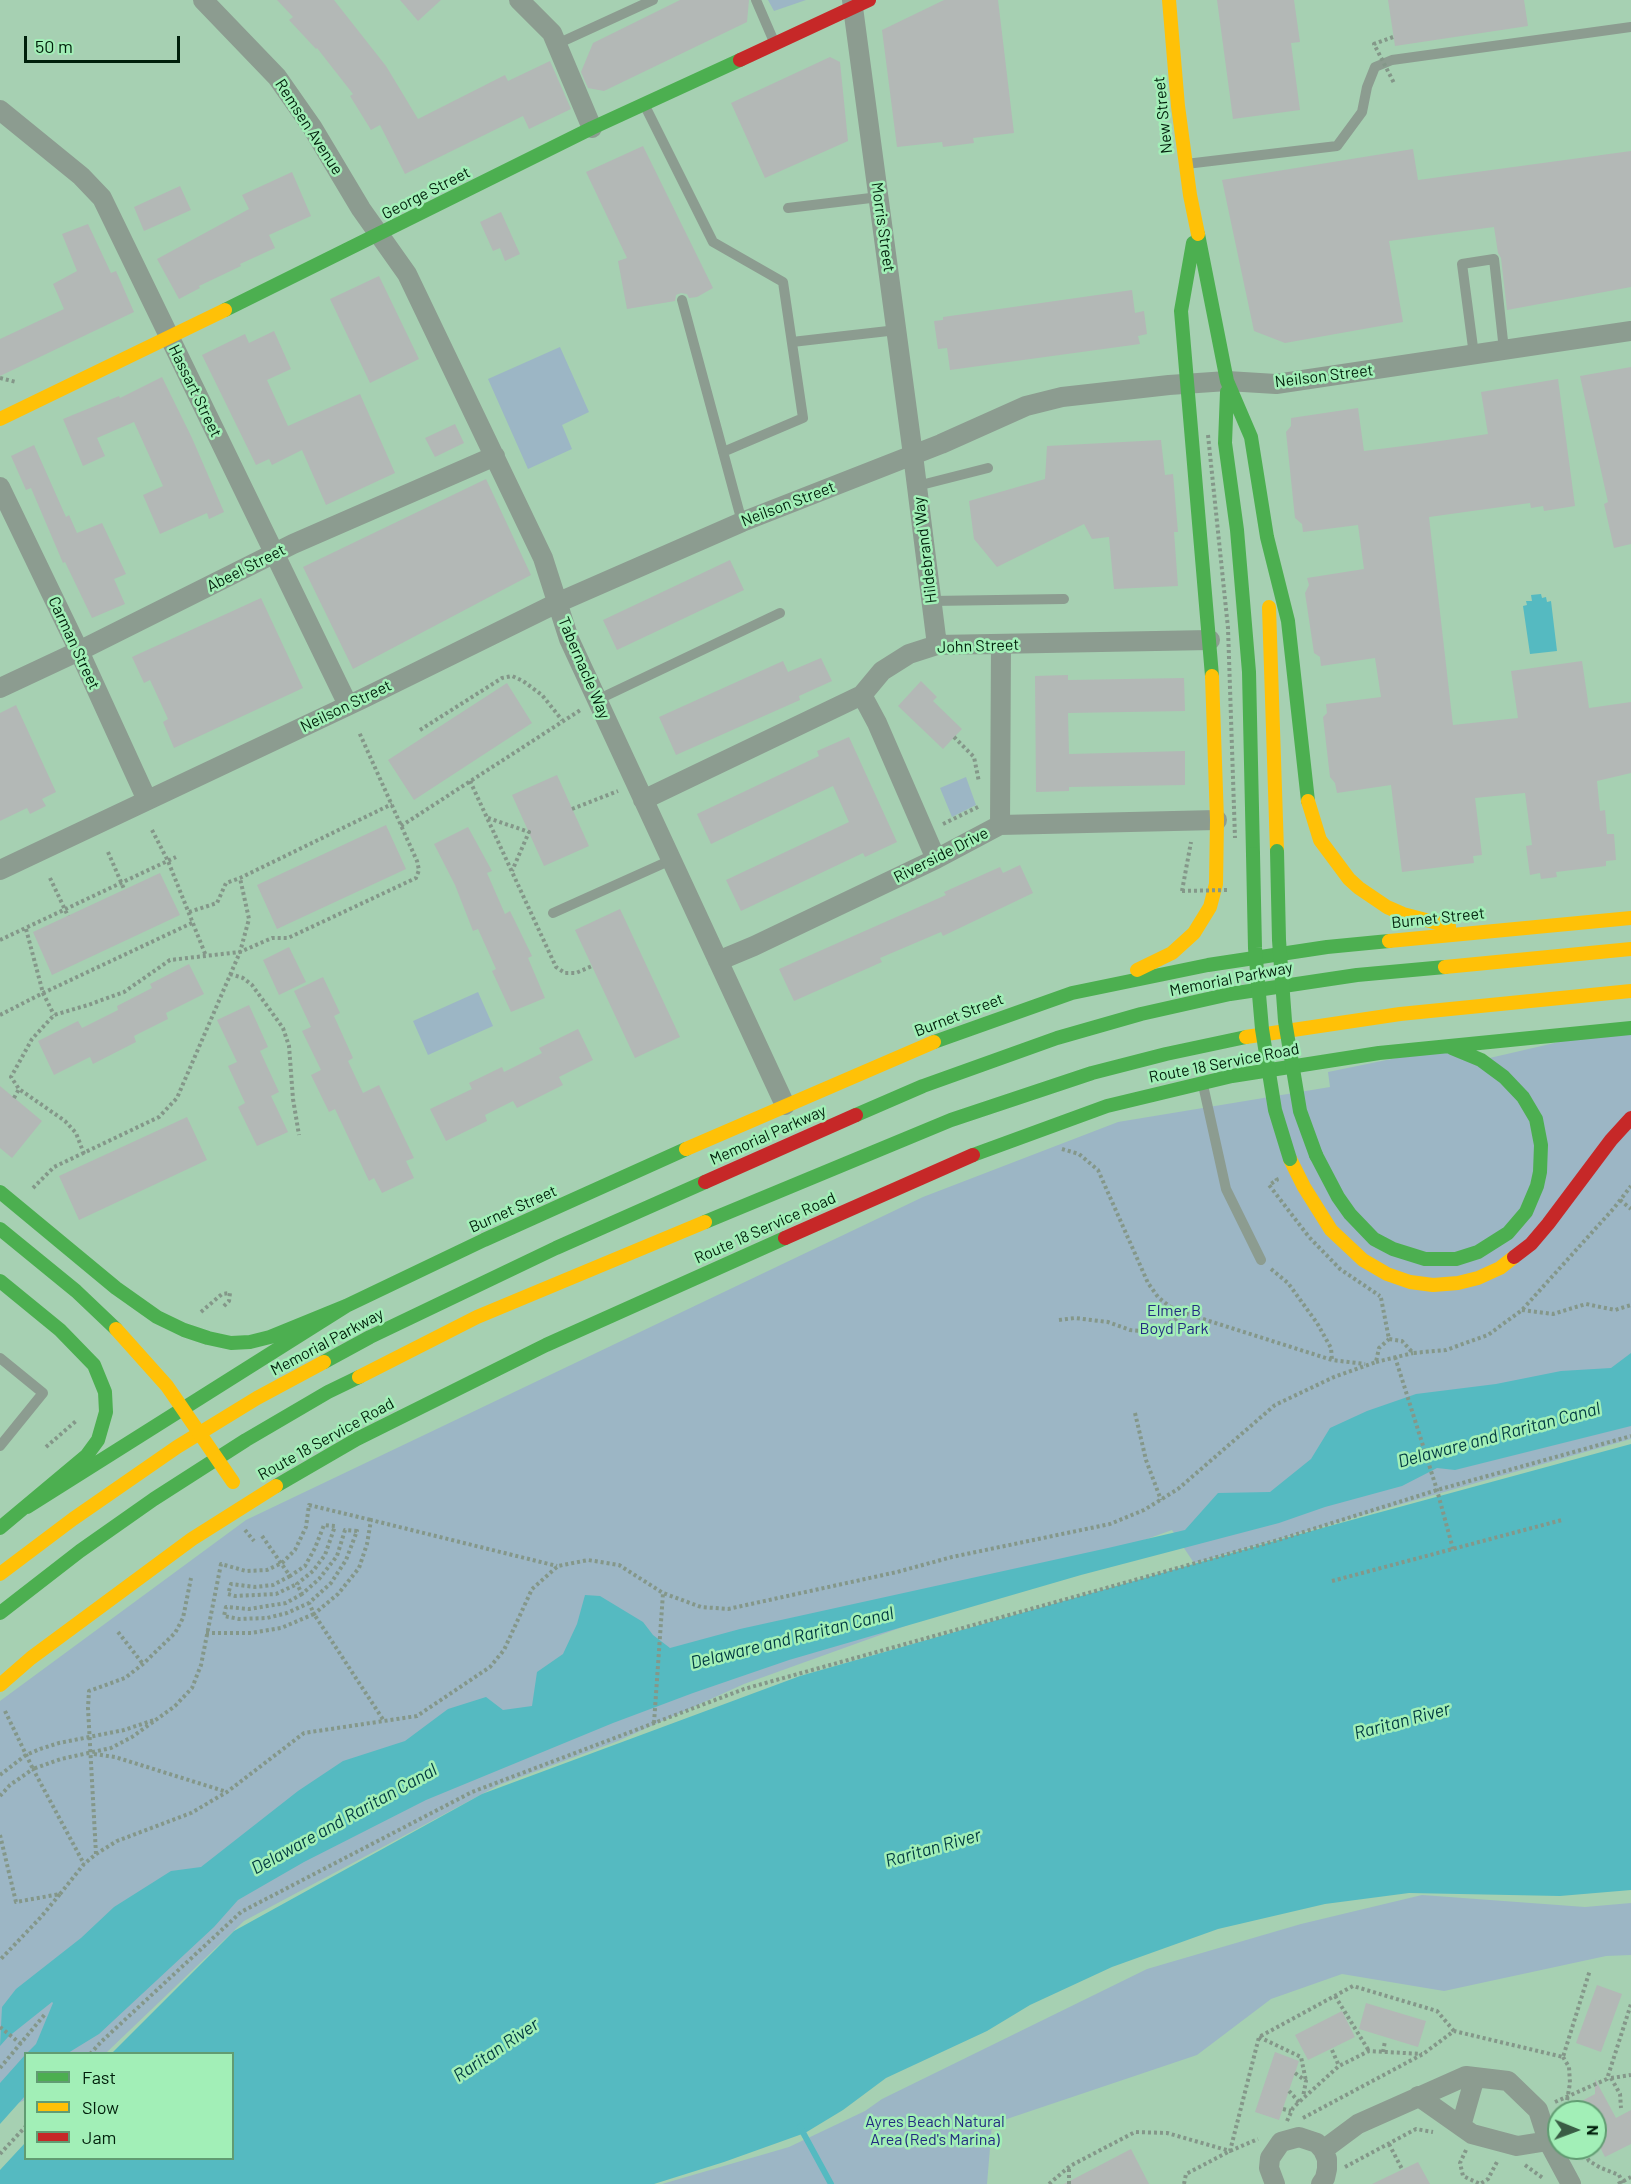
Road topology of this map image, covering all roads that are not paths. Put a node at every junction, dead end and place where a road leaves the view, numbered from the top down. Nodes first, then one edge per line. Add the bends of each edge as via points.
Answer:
1 (203, 0) edge
2 (519, 0) edge
3 (653, 0) edge
4 (756, 0) edge
5 (1169, 0) edge
6 (858, 2) edge
7 (1631, 27) edge
8 (557, 44) junction
9 (775, 44) junction
10 (644, 104) junction
11 (0, 110) edge
12 (592, 128) junction
13 (1185, 164) junction
14 (879, 197) junction
15 (788, 208) dead end
16 (1196, 226) junction
17 (380, 234) junction
18 (682, 300) dead end
19 (897, 330) junction
20 (1631, 331) edge
21 (170, 338) junction
22 (792, 342) junction
23 (1504, 350) junction
24 (1474, 355) junction
25 (1227, 381) junction
26 (1188, 384) junction
27 (0, 419) edge
28 (723, 452) junction
29 (913, 455) junction
30 (495, 456) junction
31 (988, 468) dead end
32 (917, 486) junction
33 (0, 487) edge
34 (742, 522) junction
35 (1267, 537) junction
36 (274, 555) junction
37 (1064, 599) dead end
38 (931, 601) junction
39 (557, 603) junction
40 (780, 613) dead end
41 (1210, 640) junction
42 (937, 645) junction
43 (1001, 645) junction
44 (79, 651) junction
45 (0, 688) edge
46 (862, 695) junction
47 (597, 700) junction
48 (348, 705) junction
49 (640, 792) junction
50 (147, 801) junction
51 (1217, 820) junction
52 (1000, 825) junction
53 (936, 859) junction
54 (671, 860) junction
55 (0, 870) edge
56 (553, 913) dead end
57 (1631, 918) edge
58 (1481, 930) junction
59 (1631, 949) edge
60 (718, 961) junction
61 (1631, 991) edge
62 (1072, 993) junction
63 (1631, 1028) edge
64 (1450, 1047) junction
65 (1202, 1082) junction
66 (785, 1105) junction
67 (1631, 1118) edge
68 (0, 1192) edge
69 (0, 1229) edge
70 (1261, 1260) road end
71 (0, 1281) edge
72 (346, 1306) junction
73 (0, 1358) edge
74 (0, 1446) edge
75 (248, 1502) junction
76 (27, 1507) junction
77 (0, 1528) edge
78 (0, 1574) edge
79 (0, 1613) edge
80 (0, 1685) edge
81 (1475, 2077) junction
82 (1418, 2096) junction
83 (1466, 2130) junction
84 (1547, 2138) edge
85 (1547, 2141) edge
86 (1323, 2150) junction
87 (1558, 2160) edge
88 (1275, 2184) edge
89 (1321, 2184) edge
90 (1571, 2184) edge

1 - 17 street, Remsen Avenue via 277,77
2 - 8 street via 552,33
3 - 8 lane
4 - 9 lane
5 - 13 main road, New Street
6 - 9 main road, George Street
6 - 14 street, Morris Street
7 - 13 lane via 1392,60 1375,67 1362,112 1337,146
8 - 12 street
9 - 10 main road, George Street
10 - 12 main road, George Street
10 - 22 lane via 713,242 783,282
11 - 21 street, Hassart Street via 102,198
12 - 17 main road, George Street
13 - 16 main road, New Street
14 - 15 lane
14 - 19 street, Morris Street
16 - 25 main road, New Street
16 - 26 main road, New Street via 1181,311
17 - 21 main road, George Street
17 - 30 street, Tabernacle Way via 407,274
18 - 28 lane
19 - 22 lane
19 - 29 street, Morris Street
20 - 23 street, Neilson Street
21 - 27 main road, George Street
21 - 36 street, Hassart Street
22 - 28 lane via 802,418
23 - 24 street, Neilson Street
23 - 24 lane via 1494,259 1462,264
24 - 25 street, Neilson Street via 1276,384
25 - 26 street, Neilson Street
25 - 35 main road via 1251,437
25 - 67 main road, bridge via 1225,443 1249,672 1255,948 1262,1029 1275,1110 1290,1159 1304,1187 1331,1230 1363,1260 1410,1282 1458,1283 1500,1268 1531,1244
26 - 29 street, Neilson Street via 1062,397 1035,404
26 - 41 main road, New Street
28 - 34 lane
29 - 32 street, Hildebrand Way
29 - 34 street, Neilson Street
30 - 36 street, Abeel Street
30 - 39 street, Tabernacle Way via 543,558
31 - 32 lane
32 - 38 street, Hildebrand Way
33 - 44 street, Carman Street
34 - 39 street, Neilson Street
35 - 58 main road via 1288,621 1307,798 1320,840 1349,879 1387,907 1436,924
35 - 64 main road, bridge via 1279,940 1286,1029 1300,1111 1316,1155 1350,1214 1374,1239 1425,1259 1456,1259 1478,1252 1508,1233 1526,1212 1537,1186 1541,1152 1536,1119 1523,1097 1481,1060
36 - 44 street, Abeel Street
36 - 48 street, Hassart Street
37 - 38 lane
38 - 42 street, Hildebrand Way
39 - 47 street, Tabernacle Way
39 - 48 street, Neilson Street
40 - 47 lane
41 - 43 street, John Street
41 - 51 main road, New Street
42 - 43 street, John Street
42 - 46 street, John Street via 909,654 882,671
43 - 52 street
44 - 45 street, Abeel Street
44 - 50 street, Carman Street
46 - 49 street, John Street
46 - 53 street
47 - 49 street, Tabernacle Way
48 - 50 street, Neilson Street
49 - 54 street, Tabernacle Way
50 - 55 street, Neilson Street
51 - 52 street, Riverside Drive
51 - 62 main road, New Street via 1216,884 1201,925 1163,958
52 - 53 street, Riverside Drive
53 - 60 street, Riverside Drive
54 - 56 lane
54 - 60 street, Tabernacle Way
57 - 58 main road, Burnet Street
58 - 62 main road, Burnet Street via 1246,958
59 - 78 main road, Memorial Parkway via 1357,975 1230,994 1088,1029 923,1086 556,1248 370,1337 177,1447
60 - 66 street, Tabernacle Way
61 - 79 main road via 1411,1013 1242,1038 1092,1073 951,1120 516,1300 346,1382 154,1499
62 - 66 main road, Burnet Street via 931,1043
63 - 64 main road, Route 18 Service Road
64 - 65 main road, Route 18 Service Road via 1341,1059
65 - 70 lane via 1226,1189
65 - 75 main road, Route 18 Service Road via 1097,1109 939,1168 477,1378 357,1439
66 - 72 main road, Burnet Street
68 - 72 main road via 130,1300 170,1324 196,1334 231,1343 250,1342
69 - 75 main road, bridge via 116,1329 167,1386
71 - 76 main road via 88,1358 105,1392 106,1412 98,1440 78,1463
72 - 76 main road
73 - 74 lane via 43,1393
75 - 80 main road, Route 18 Service Road via 107,1600
76 - 77 main road
81 - 82 street via 1466,2076
81 - 83 street
81 - 84 street via 1508,2081 1538,2110
82 - 83 street
82 - 86 street via 1358,2124
83 - 85 street via 1517,2146
86 - 88 street via 1317,2143 1299,2136 1281,2142 1270,2158
86 - 89 street via 1327,2169
87 - 90 street

